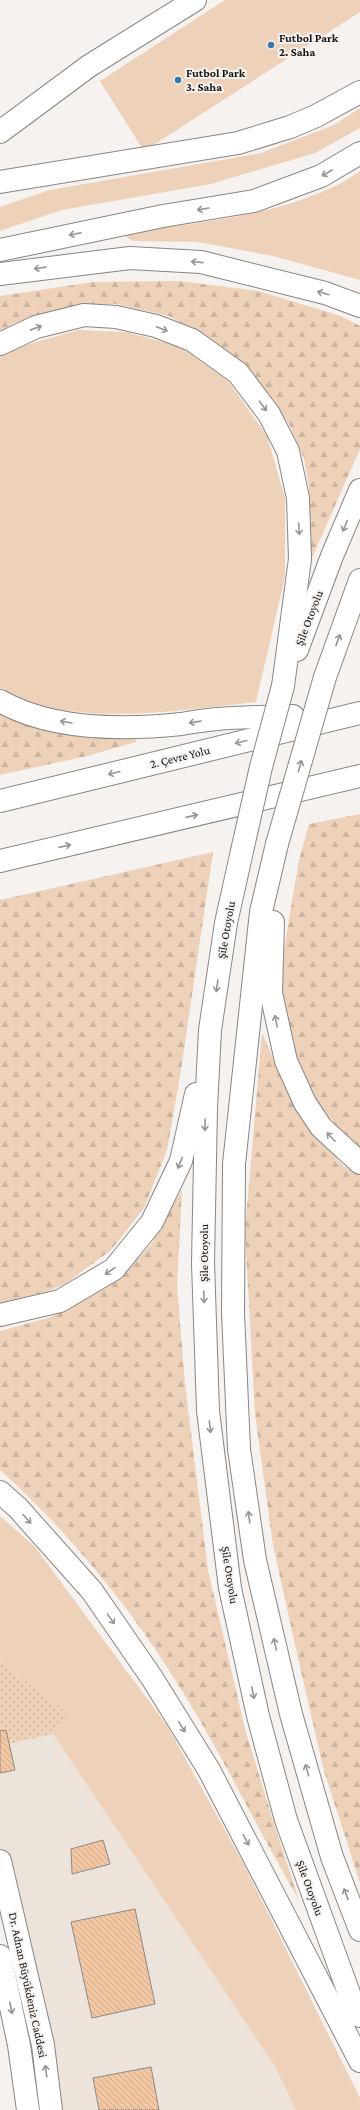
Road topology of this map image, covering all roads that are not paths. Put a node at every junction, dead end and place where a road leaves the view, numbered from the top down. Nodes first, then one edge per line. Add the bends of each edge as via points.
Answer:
1 (195, 0) edge
2 (360, 92) edge
3 (0, 132) edge
4 (360, 153) edge
5 (0, 182) edge
6 (0, 250) edge
7 (0, 274) edge
8 (360, 306) edge
9 (0, 344) edge
10 (360, 490) edge
11 (360, 580) edge
12 (283, 686) junction
13 (0, 701) edge
14 (360, 713) edge
15 (360, 776) edge
16 (320, 786) junction
17 (360, 789) edge
18 (0, 801) edge
19 (277, 844) junction
20 (32, 854) junction
21 (0, 861) edge
22 (0, 871) edge
23 (210, 1030) junction
24 (360, 1162) edge
25 (0, 1315) edge
26 (0, 1492) edge
27 (0, 1861) edge
28 (360, 1930) edge
29 (0, 1956) edge
30 (360, 2016) edge
31 (360, 2061) edge
32 (28, 2110) edge
33 (51, 2110) edge

1 - 3 main road via 88,66
2 - 5 main road via 290,127 238,143
4 -> 6 main road via 321,176 254,201
8 -> 7 main road via 325,293 201,262 130,258
9 -> 12 main road via 36,327 84,315 116,317 156,326 192,340 238,372 269,414 288,451 298,498 300,558
10 -> 12 main road, Şile Otoyolu
19 -> 11 main road, bridge via 325,677
12 -> 23 main road, Şile Otoyolu, bridge via 260,768 226,923
14 -> 13 main road via 216,719 113,727 83,725 32,715
14 -> 18 main road, 2. Çevre Yolu
15 - 16 main road
16 - 17 main road
20 -> 16 main road
24 -> 19 main road via 322,1127 305,1103 294,1082 280,1037 271,993
28 -> 19 main road via 332,1857 291,1714 255,1560 239,1449 233,1313 234,1164 261,912
20 - 21 main road
20 - 22 main road
23 -> 25 main road via 182,1161 152,1222 114,1269 60,1301
23 -> 30 main road, Şile Otoyolu via 203,1263 208,1411 230,1588 258,1716 286,1820 345,1982
26 -> 31 main road via 18,1508 92,1591 152,1678 209,1770
33 -> 27 main road, Dr. Adnan Büyükdeniz Caddesi via 43,2045
29 -> 32 main road, Dr. Adnan Büyükdeniz Caddesi via 19,2045

